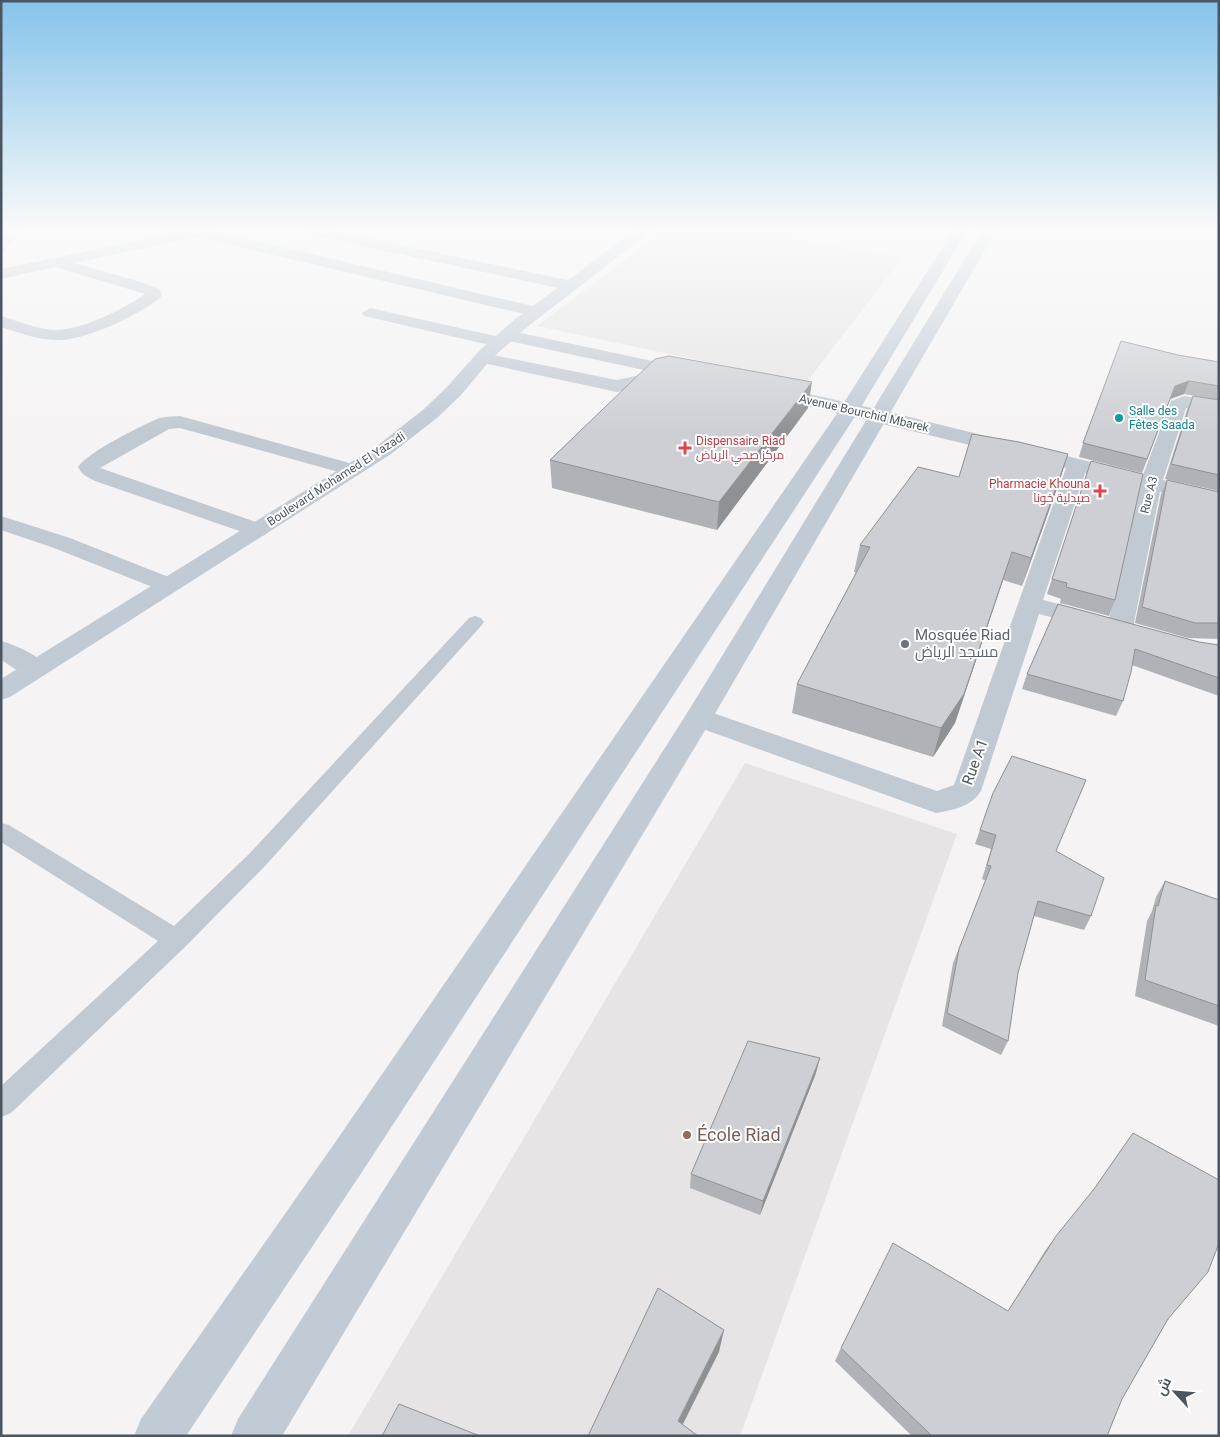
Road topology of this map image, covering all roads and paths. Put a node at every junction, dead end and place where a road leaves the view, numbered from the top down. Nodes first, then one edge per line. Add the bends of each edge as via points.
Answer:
1 (148, 298) edge
2 (479, 298) edge
3 (556, 298) edge
4 (918, 298) edge
5 (950, 298) edge
6 (537, 312) junction
7 (370, 313) dead end
8 (1, 321) edge
9 (502, 339) junction
10 (483, 358) junction
11 (756, 390) edge
12 (1219, 407) edge
13 (849, 410) junction
14 (881, 416) junction
15 (1077, 466) junction
16 (353, 470) junction
17 (1151, 483) junction
18 (1219, 500) edge
19 (1, 523) edge
20 (257, 530) junction
21 (168, 585) junction
22 (1031, 604) junction
23 (475, 622) dead end
24 (1, 649) edge
25 (36, 669) junction
26 (1, 691) edge
27 (699, 717) junction
28 (1, 831) edge
29 (176, 940) junction
30 (1, 1104) edge
31 (158, 1436) edge
32 (255, 1436) edge

1 - 8 street via 83,330 62,335
2 - 6 street
3 - 6 main road, Boulevard Mohamed El Yazadi
4 - 13 main road
5 - 14 main road
6 - 9 main road, Boulevard Mohamed El Yazadi
7 - 9 street
9 - 10 main road, Boulevard Mohamed El Yazadi
9 - 10 street via 705,380 665,373 617,386
10 - 16 main road, Boulevard Mohamed El Yazadi via 431,413
11 - 13 street, Avenue Bourchid Mbarek
12 - 17 street, Rue A3 via 1184,402 1178,405
13 - 14 street, Avenue Bourchid Mbarek
13 - 31 main road
14 - 15 street, Avenue Bourchid Mbarek
14 - 27 main road
15 - 17 street, Avenue Bourchid Mbarek
15 - 22 street, Rue A1
16 - 20 main road, Boulevard Mohamed El Yazadi
16 - 20 street via 172,421 155,427 88,467 102,477
17 - 18 street, Avenue Bourchid Mbarek
17 - 22 street, Rue A3 via 1129,630
19 - 21 street
20 - 21 main road, Boulevard Mohamed El Yazadi
21 - 25 main road, Boulevard Mohamed El Yazadi
22 - 27 street, Rue A1 via 966,791 954,799 936,802 912,795
23 - 29 lane via 257,860
24 - 25 street
25 - 26 main road, Boulevard Mohamed El Yazadi
27 - 32 main road
28 - 29 lane
29 - 30 lane

